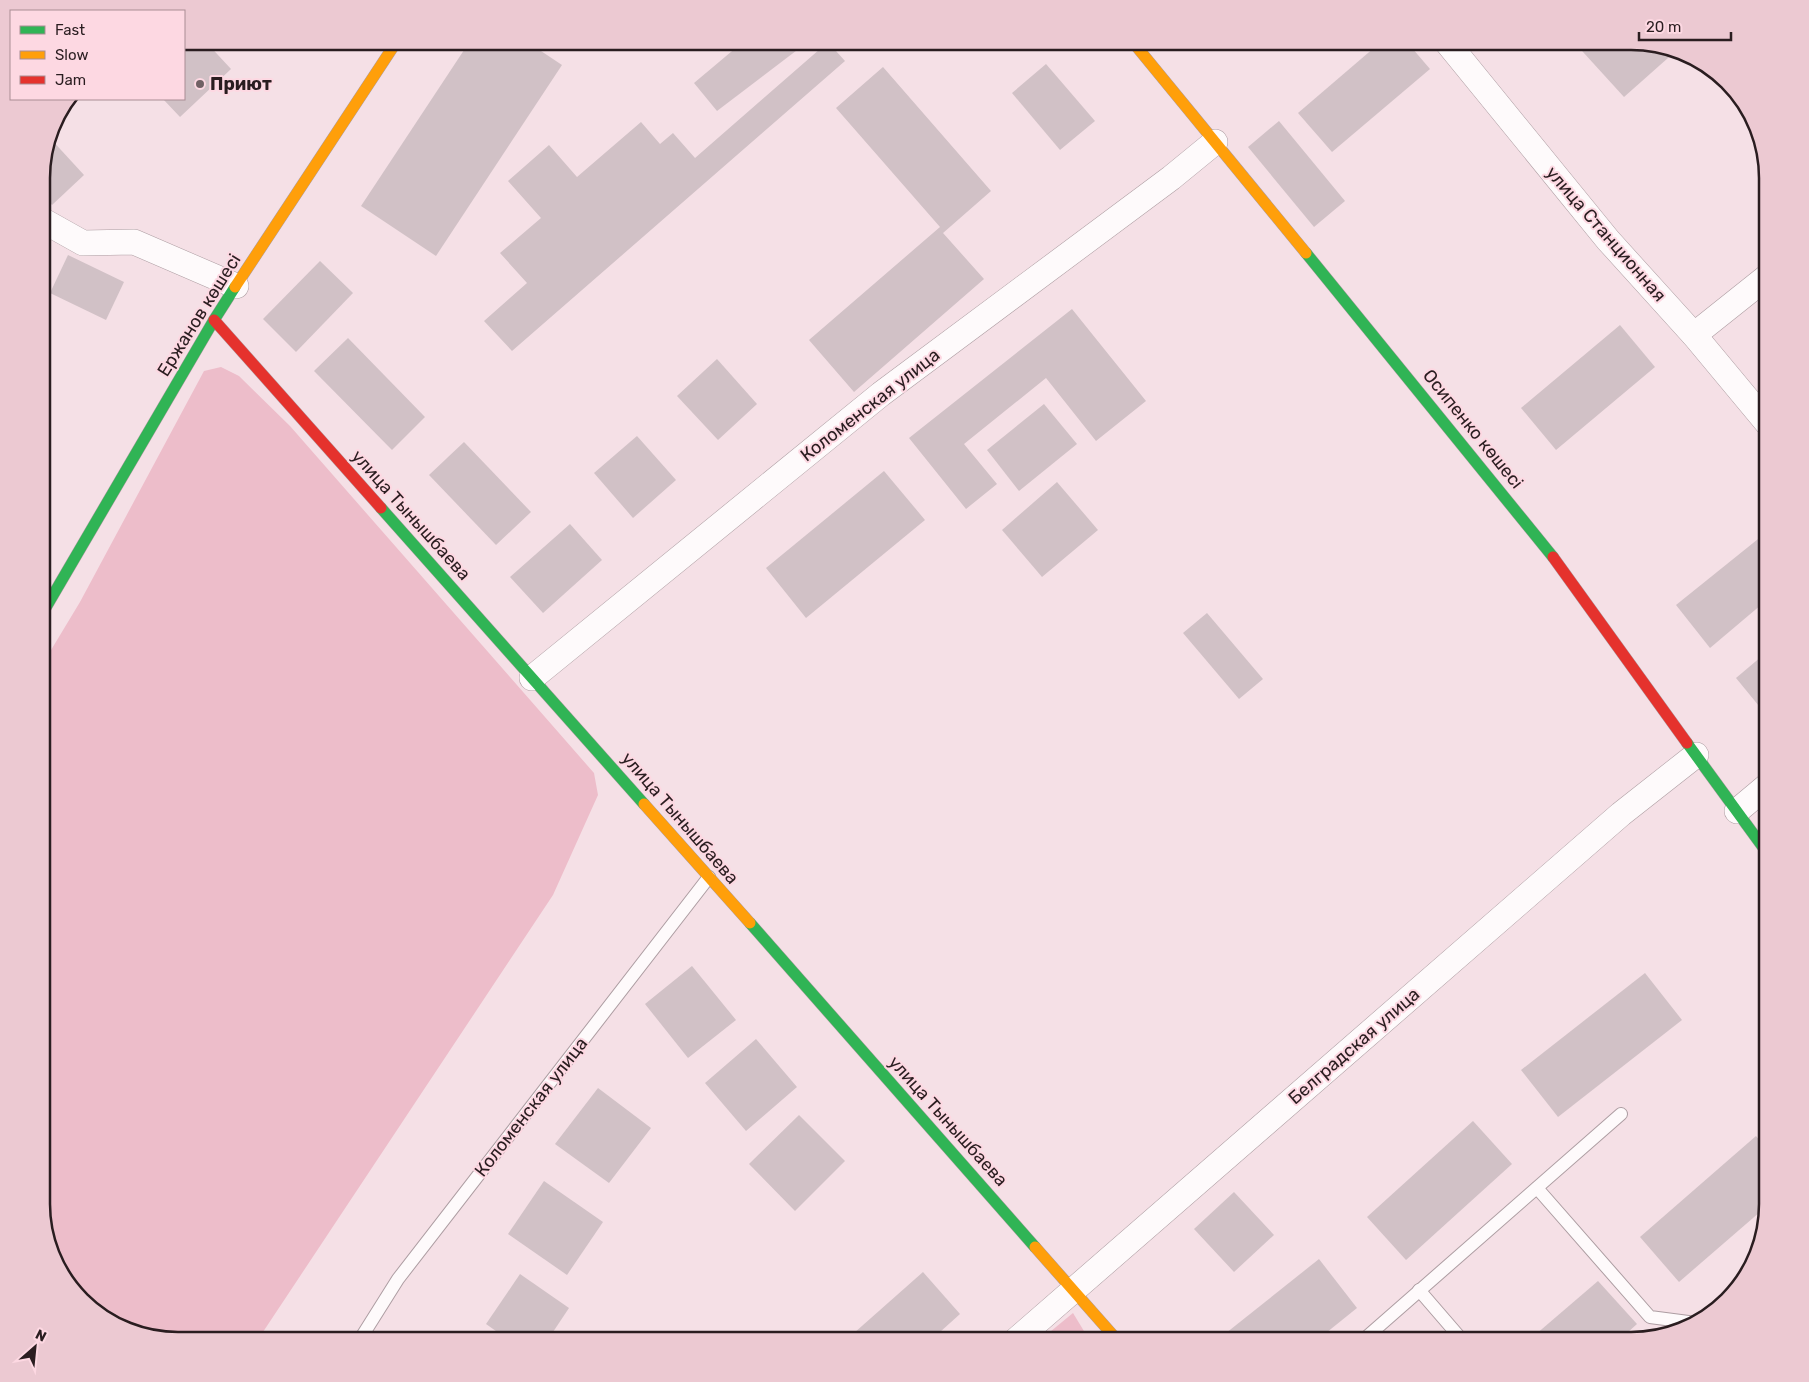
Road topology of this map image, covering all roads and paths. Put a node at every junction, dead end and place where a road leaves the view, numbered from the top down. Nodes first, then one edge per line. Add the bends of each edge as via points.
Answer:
1 (391, 50) edge
2 (1139, 50) edge
3 (1453, 50) edge
4 (1215, 142) junction
5 (50, 224) edge
6 (1759, 283) edge
7 (236, 286) junction
8 (214, 320) junction
9 (1694, 335) junction
10 (1759, 413) edge
11 (50, 600) edge
12 (532, 678) junction
13 (1696, 755) junction
14 (1759, 793) edge
15 (1737, 811) junction
16 (1759, 842) edge
17 (708, 877) junction
18 (1621, 1114) dead end
19 (1537, 1188) junction
20 (1074, 1290) junction
21 (1419, 1290) junction
22 (1682, 1321) edge
23 (365, 1332) edge
24 (1025, 1332) edge
25 (1110, 1332) edge
26 (1372, 1332) edge
27 (1455, 1332) edge

1 - 7 main road, Ержанов көшесі
2 - 4 main road, Осипенко көшесі
3 - 9 street, улица Станционная via 1608,240
4 - 12 street, Коломенская улица via 881,394
4 - 13 main road, Осипенко көшесі via 1543,543
5 - 7 street via 84,243 134,242
6 - 9 street
7 - 8 main road, Ержанов көшесі
8 - 11 main road, Ержанов көшесі
8 - 12 main road, улица Тынышбаева
9 - 10 street, улица Станционная
12 - 17 main road, улица Тынышбаева
13 - 15 main road, Осипенко көшесі
13 - 20 street, Белградская улица via 1622,814
14 - 15 street
15 - 16 main road, Осипенко көшесі
17 - 20 main road, улица Тынышбаева
17 - 23 lane, Коломенская улица via 398,1279
18 - 19 lane
19 - 21 lane
19 - 22 lane via 1650,1317
20 - 24 street, Белградская улица
20 - 25 main road, улица Тынышбаева
21 - 26 lane
21 - 27 lane

